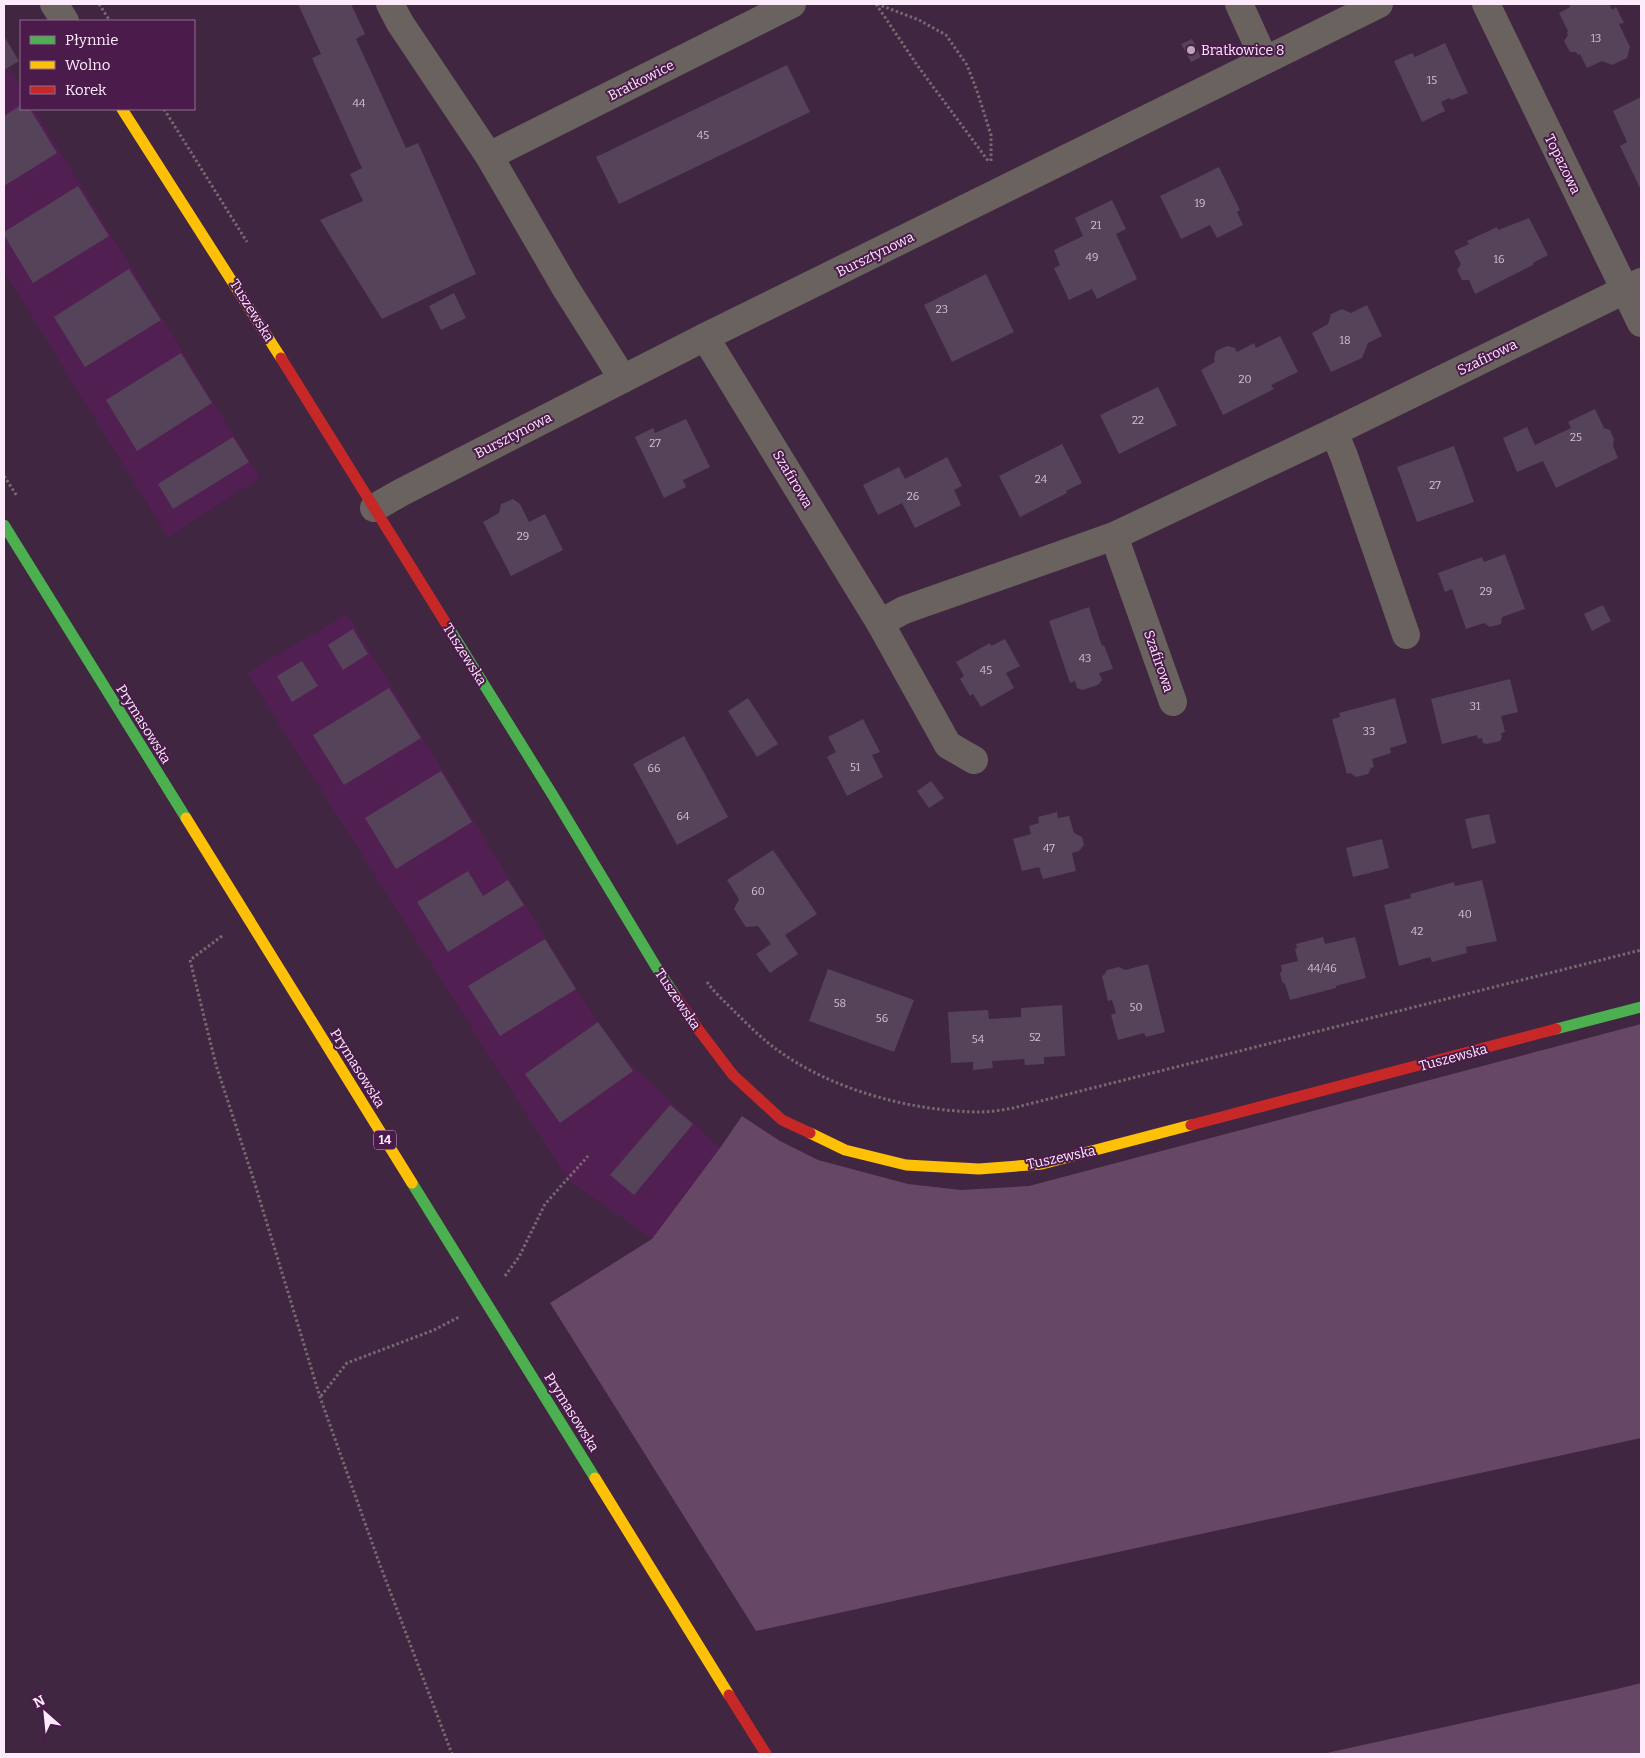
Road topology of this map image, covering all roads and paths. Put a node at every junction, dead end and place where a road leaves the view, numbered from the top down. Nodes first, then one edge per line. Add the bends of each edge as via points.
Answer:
1 (54, 4) edge
2 (99, 4) edge
3 (390, 4) edge
4 (792, 4) edge
5 (876, 4) edge
6 (1239, 4) edge
7 (1379, 4) edge
8 (1486, 4) edge
9 (64, 20) edge
10 (109, 20) edge
11 (1264, 59) junction
12 (123, 110) edge
13 (165, 110) edge
14 (489, 156) junction
15 (250, 248) dead end
16 (1633, 286) edge
17 (1641, 323) edge
18 (705, 337) junction
19 (623, 379) junction
20 (1334, 432) junction
21 (374, 508) junction
22 (4, 526) edge
23 (1114, 536) junction
24 (880, 623) junction
25 (1406, 635) dead end
26 (1173, 702) dead end
27 (974, 760) dead end
28 (222, 936) dead end
29 (1641, 950) edge
30 (703, 977) dead end
31 (1641, 1007) edge
32 (452, 1754) edge
33 (766, 1754) edge

1 - 9 street
2 - 10 path
3 - 14 street
4 - 14 street, Bratkowice
5 - 5 path via 917,65 991,166 991,135 977,91 967,65 946,35 919,20
6 - 11 street
7 - 11 street, Bursztynowa
8 - 16 street, Topazowa
11 - 18 street, Bursztynowa
12 - 21 street, Tuszewska via 240,290
13 - 15 path
14 - 19 street
16 - 17 street, Topazowa
16 - 20 street, Szafirowa
18 - 19 street, Bursztynowa
18 - 24 street, Szafirowa
19 - 21 street, Bursztynowa
20 - 23 street, Szafirowa
20 - 25 street
21 - 31 street, Tuszewska via 698,1030 733,1075 782,1120 845,1150 906,1165 979,1169 1042,1164
22 - 33 street, Prymasowska / 14
23 - 24 street, Szafirowa via 904,610
23 - 26 street, Szafirowa
24 - 27 street, Szafirowa via 948,745
28 - 32 path via 190,960 216,1065 320,1397
29 - 30 path via 1023,1106 980,1112 893,1102 850,1088 811,1070 772,1046

